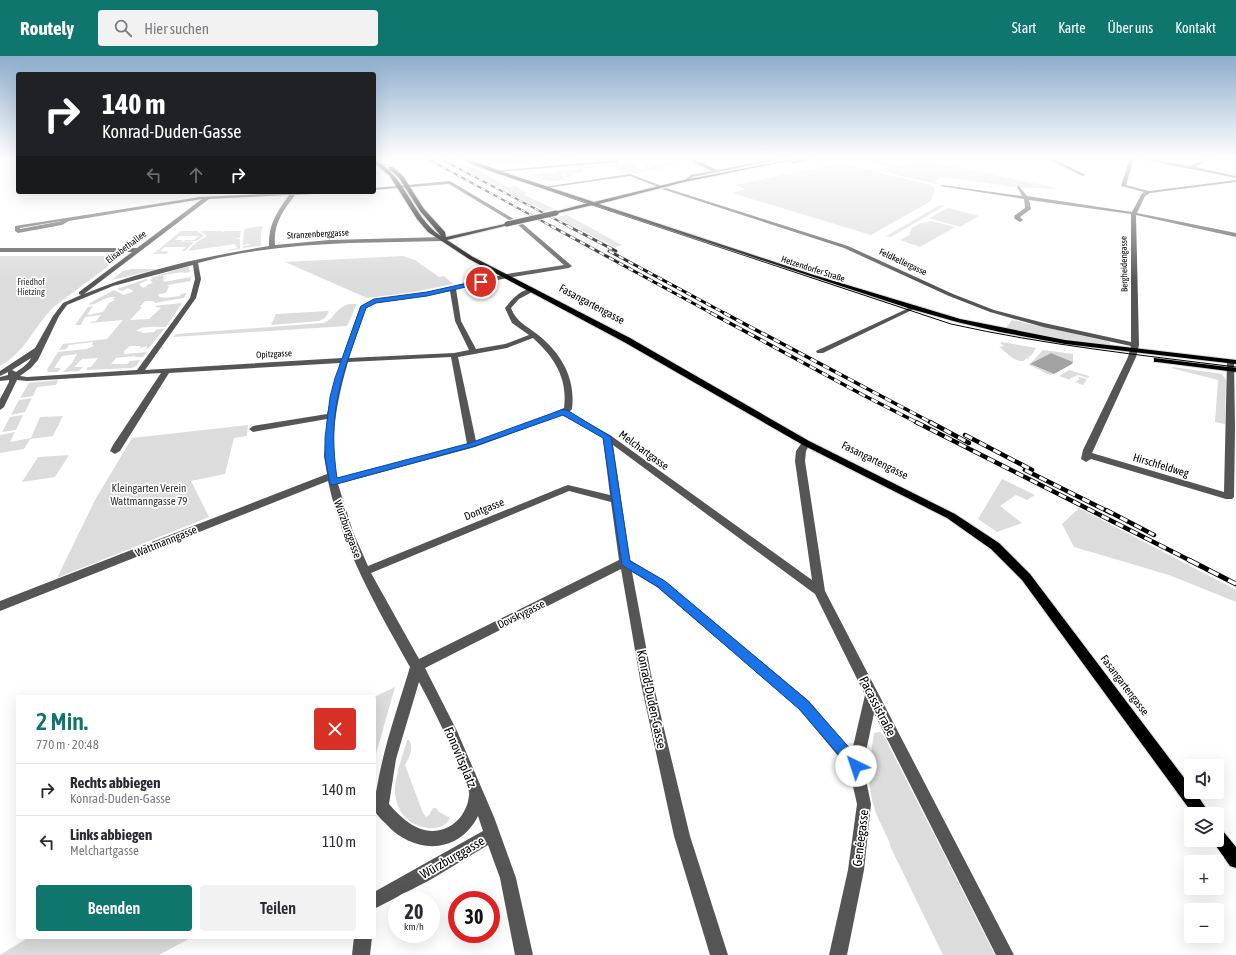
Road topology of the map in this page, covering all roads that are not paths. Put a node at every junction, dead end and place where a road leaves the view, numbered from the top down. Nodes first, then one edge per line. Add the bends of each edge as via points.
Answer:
1 (195, 200) edge
2 (204, 200) edge
3 (288, 200) edge
4 (408, 200) edge
5 (416, 200) edge
6 (480, 200) edge
7 (577, 200) edge
8 (580, 200) edge
9 (607, 200) edge
10 (702, 200) edge
11 (1026, 200) edge
12 (1040, 200) edge
13 (1141, 200) edge
14 (590, 204) junction
15 (1134, 213) junction
16 (511, 219) dead end
17 (68, 220) junction
18 (1020, 220) dead end
19 (521, 225) dead end
20 (1236, 235) edge
21 (444, 239) junction
22 (272, 247) junction
23 (0, 250) edge
24 (139, 250) junction
25 (195, 261) junction
26 (507, 276) junction
27 (453, 289) junction
28 (94, 290) junction
29 (532, 290) junction
30 (911, 309) junction
31 (51, 326) junction
32 (534, 335) junction
33 (38, 350) junction
34 (820, 351) dead end
35 (1134, 351) junction
36 (474, 352) junction
37 (454, 355) junction
38 (345, 360) junction
39 (22, 361) junction
40 (1233, 366) edge
41 (167, 370) junction
42 (140, 371) junction
43 (0, 374) edge
44 (12, 377) junction
45 (0, 380) edge
46 (0, 406) edge
47 (564, 412) junction
48 (331, 416) junction
49 (253, 429) dead end
50 (607, 437) junction
51 (806, 443) junction
52 (472, 444) junction
53 (115, 451) dead end
54 (332, 479) junction
55 (616, 500) junction
56 (625, 562) junction
57 (364, 572) junction
58 (819, 591) junction
59 (0, 606) edge
60 (417, 666) junction
61 (872, 694) junction
62 (856, 766) junction
63 (477, 793) junction
64 (1197, 807) edge
65 (492, 834) junction
66 (1224, 844) edge
67 (1236, 860) edge
68 (376, 901) edge
69 (363, 939) edge
70 (361, 955) edge
71 (524, 955) edge
72 (719, 955) edge
73 (838, 955) edge
74 (1005, 955) edge

1 - 17 street
2 - 24 street, Elisabethallee
3 - 22 street via 274,219
4 - 21 main road, Fasangartengasse via 430,231
5 - 21 main road, Fasangartengasse via 443,232
6 - 16 street
7 - 14 main road, Hetzendorfer Straße
8 - 14 main road, Hetzendorfer Straße
9 - 14 main road
10 - 35 street, Feldkellergasse via 846,246 951,295 992,311
11 - 18 street via 1028,209 1017,216
12 - 15 street
13 - 15 street, Bergheidengasse
14 - 21 main road, Stranzenberggasse, bridge
14 - 30 main road, Hetzendorfer Straße
15 - 20 street
15 - 35 street, Bergheidengasse
17 - 17 street via 18,231 17,227 61,219
19 - 26 street, Würzburggasse via 569,266
21 - 22 street, Stranzenberggasse via 329,242
21 - 26 main road, Fasangartengasse via 471,258
22 - 25 street, Stranzenberggasse
23 - 24 street
24 - 28 street, Elisabethallee via 107,273
25 - 28 street, Stranzenberggasse
25 - 42 street via 198,279 193,298
26 - 27 street, Würzburggasse
26 - 29 main road, Fasangartengasse
27 - 36 street via 458,321
27 - 38 street, Würzburggasse via 374,301 365,305
28 - 31 street, Stranzenberggasse via 70,306
28 - 31 street, Stranzenberggasse via 65,304
29 - 32 street via 517,298 508,308 509,315 514,321
29 - 51 main road, Fasangartengasse via 627,340
30 - 34 street
30 - 35 main road, Hetzendorfer Straße via 1012,333
31 - 33 street
32 - 36 street, Opitzgasse via 507,346
32 - 47 street via 553,351 565,372 569,404
33 - 39 street
33 - 44 street via 32,365
35 - 40 main road, Feldkellergasse
35 - 40 street, Hirschfeldweg via 1086,457 1229,497
36 - 37 street, Opitzgasse
37 - 38 street, Opitzgasse
37 - 52 street
38 - 41 street, Opitzgasse
38 - 48 street, Würzburggasse
39 - 43 street
39 - 44 street via 12,372
41 - 42 street, Opitzgasse
41 - 53 street
42 - 44 street, Opitzgasse via 27,379
44 - 45 street
44 - 46 street via 13,382
47 - 50 street, Melchartgasse
47 - 52 street, Wattmanngasse
48 - 49 street
48 - 54 street, Würzburggasse via 329,450
50 - 55 street, Konrad-Duden-Gasse
50 - 58 street, Melchartgasse
51 - 58 street, Pacassistraße via 801,451 800,461
51 - 64 main road, Fasangartengasse via 951,516 1004,554 1029,582
52 - 54 street, Wattmanngasse
54 - 57 street, Würzburggasse via 350,540
54 - 59 street, Wattmanngasse
55 - 56 street, Konrad-Duden-Gasse
55 - 57 street, Dontgasse via 568,488
56 - 60 street, Dovskygasse
56 - 62 street, Genéegasse via 661,584 804,705
56 - 72 street, Konrad-Duden-Gasse via 646,679 682,836
57 - 60 street, Würzburggasse
58 - 61 street, Pacassistraße
60 - 63 street, Fonovitsplatz via 441,710
60 - 63 street, Fonovitsplatz via 389,759 381,807 400,827 416,835 434,839 448,838 462,827 469,817 475,807
61 - 62 street
61 - 74 street, Pacassistraße
62 - 73 street, Genéegasse via 864,804 856,870
63 - 65 street, Würzburggasse
65 - 68 street, Würzburggasse
65 - 71 street via 508,878
66 - 67 main road
69 - 70 street

